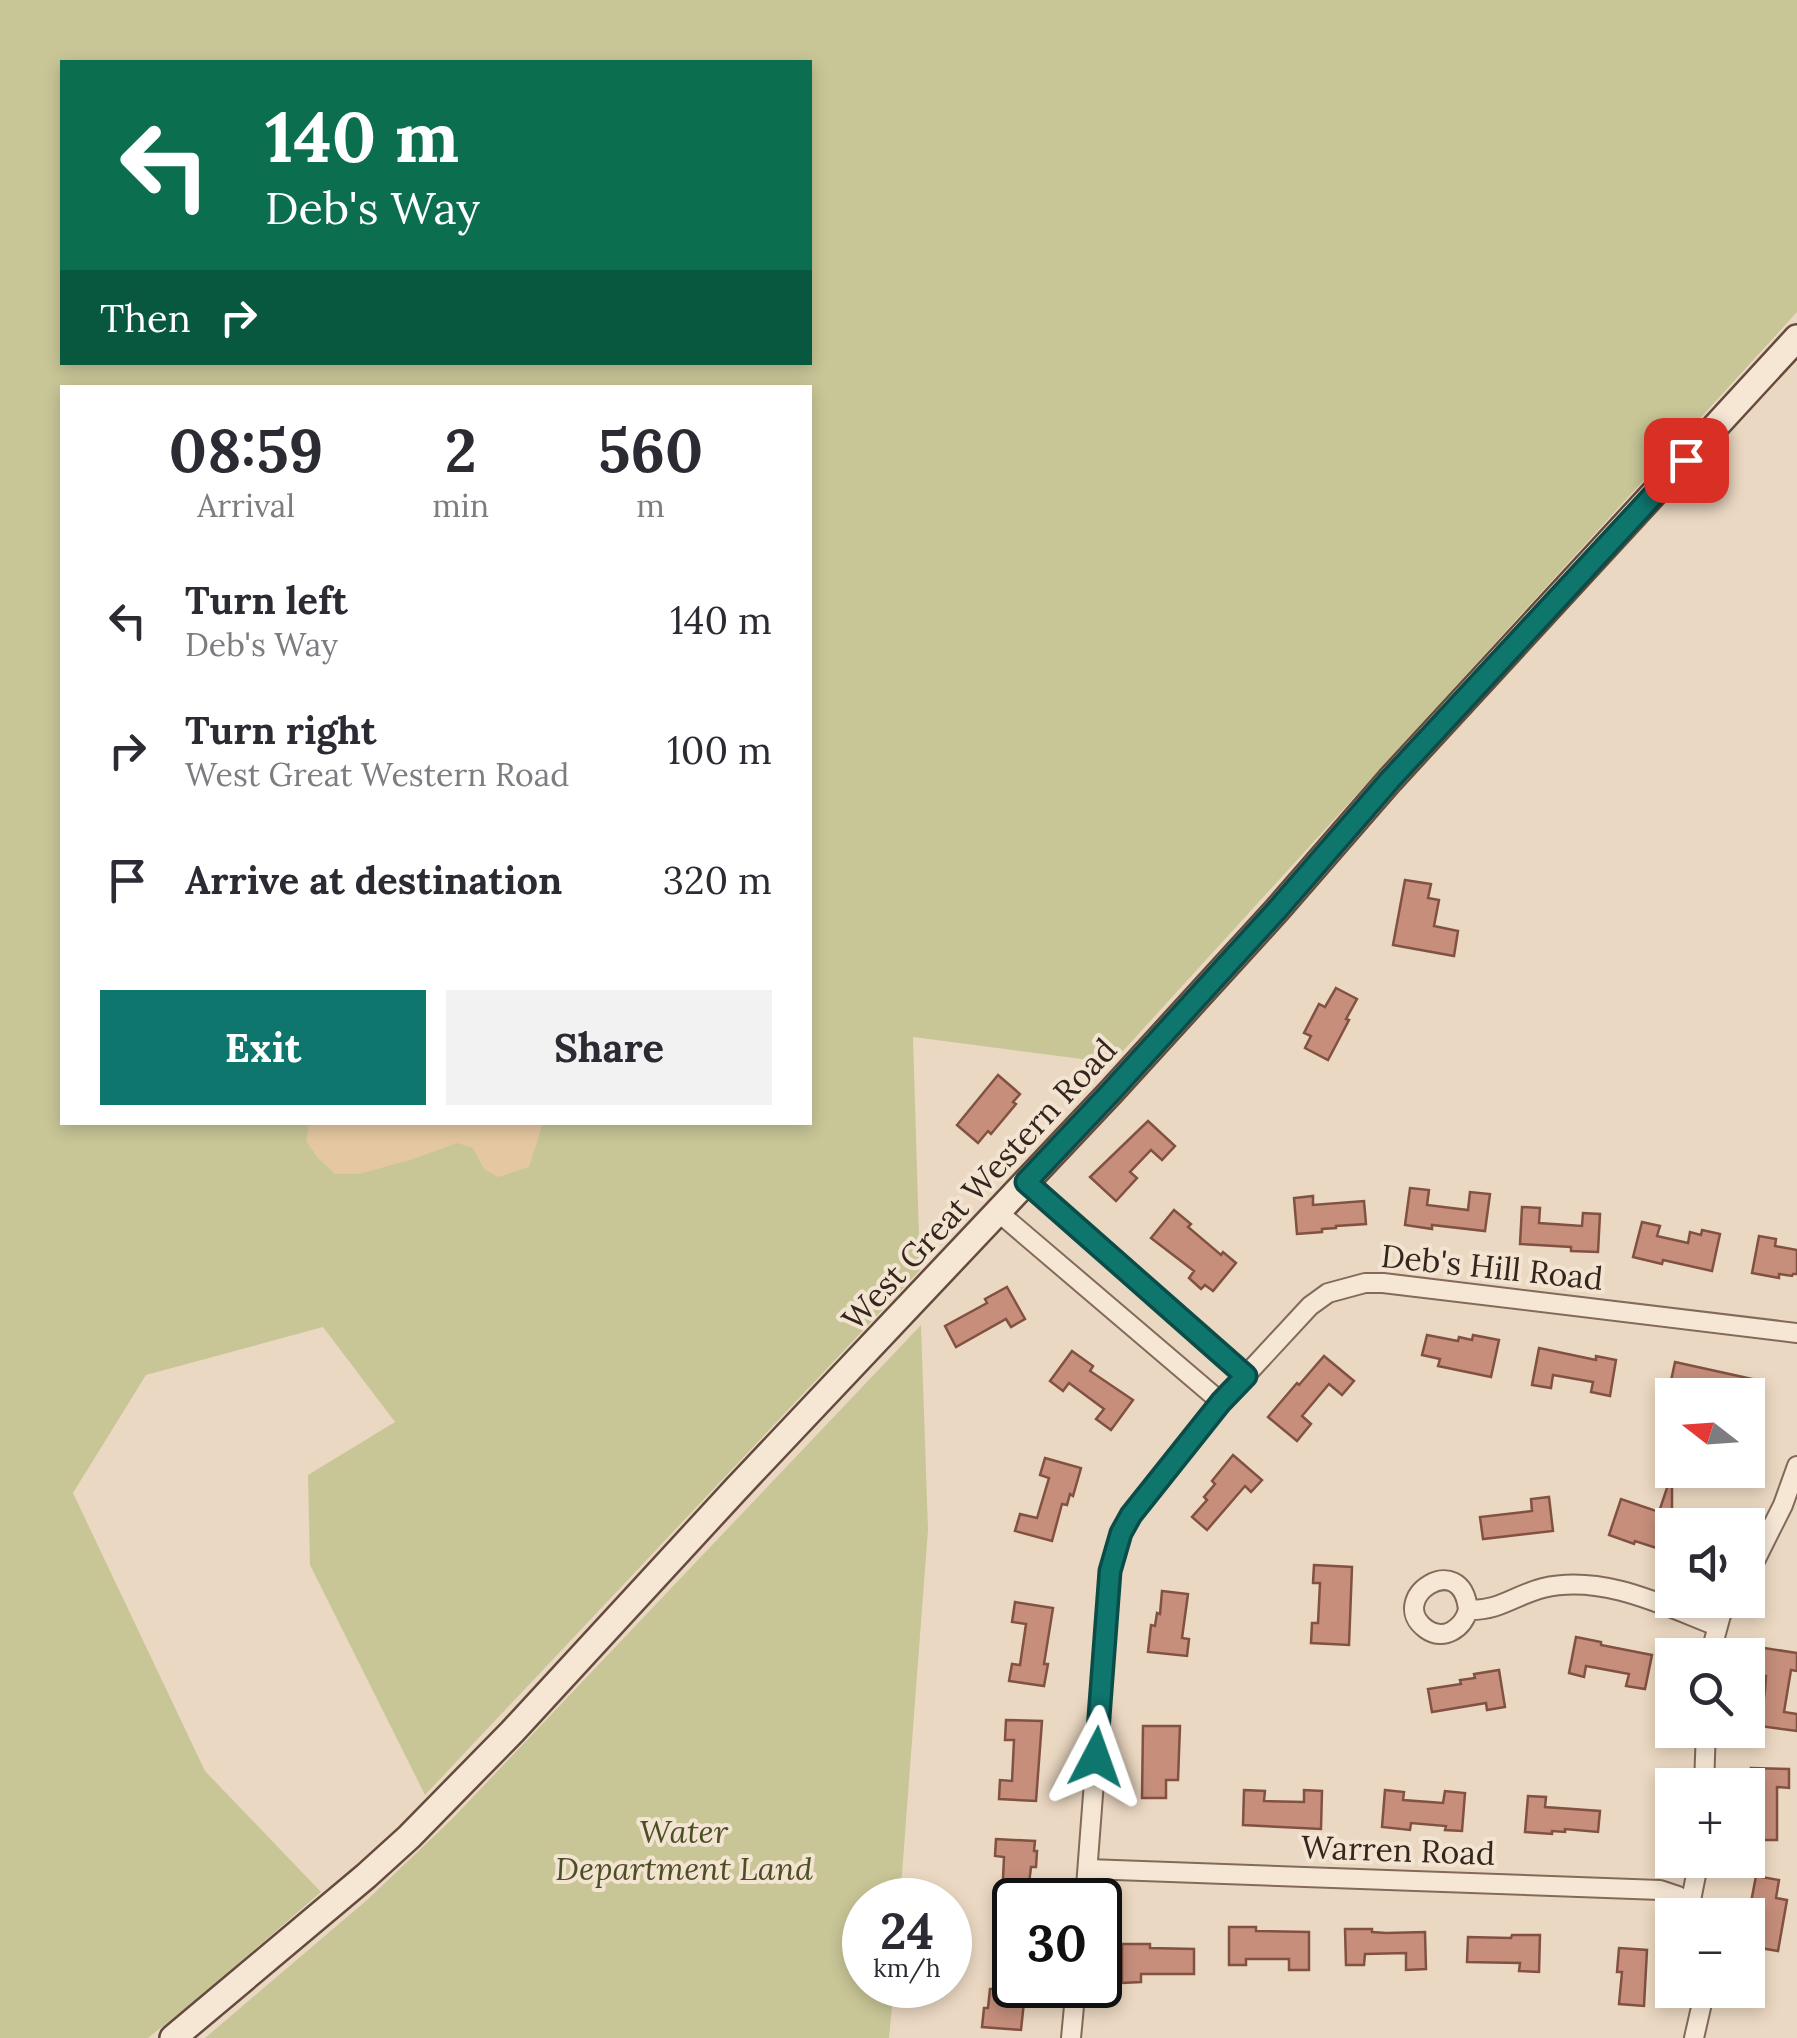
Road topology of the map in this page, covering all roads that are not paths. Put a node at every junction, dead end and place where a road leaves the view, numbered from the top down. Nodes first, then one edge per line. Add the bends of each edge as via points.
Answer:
1 (1797, 338) edge
2 (1026, 1182) junction
3 (998, 1212) junction
4 (1797, 1333) edge
5 (1246, 1376) junction
6 (1221, 1402) junction
7 (1797, 1466) edge
8 (1765, 1541) edge
9 (1468, 1610) dead end
10 (1721, 1618) edge
11 (1717, 1626) junction
12 (1714, 1638) edge
13 (1088, 1869) junction
14 (1087, 1878) edge
15 (1680, 1898) edge
16 (1073, 2008) edge
17 (1701, 2008) edge
18 (173, 2038) edge
19 (1070, 2038) edge
20 (1694, 2038) edge

1 - 2 street, West Great Western Road
2 - 3 street, West Great Western Road
2 - 5 street
3 - 6 street
3 - 18 street, West Great Western Road via 422,1824
4 - 5 street, Deb's Hill Road via 1365,1282 1310,1306
5 - 6 street, Deb's Hill Road
6 - 13 street, Deb's Hill Road via 1131,1515 1114,1551
7 - 8 street
9 - 11 street via 1486,1611 1537,1589 1593,1586
10 - 11 street
11 - 12 street
13 - 14 street, Deb's Hill Road
13 - 15 street, Warren Road via 1660,1890
16 - 19 street
17 - 20 street

